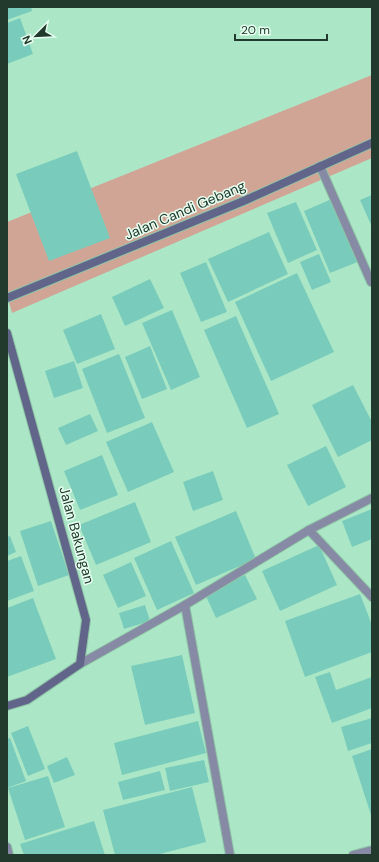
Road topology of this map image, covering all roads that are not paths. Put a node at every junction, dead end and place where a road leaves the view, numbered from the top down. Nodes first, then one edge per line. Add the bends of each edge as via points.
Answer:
1 (372, 143) edge
2 (320, 166) junction
3 (371, 282) dead end
4 (7, 298) edge
5 (7, 333) edge
6 (372, 498) edge
7 (309, 530) junction
8 (372, 597) edge
9 (185, 605) junction
10 (80, 664) junction
11 (7, 706) edge
12 (7, 847) edge
13 (372, 850) edge
14 (9, 855) edge
15 (230, 855) edge
16 (352, 855) edge

1 - 2 main road, Jalan Candi Gebang
2 - 3 street
2 - 4 main road, Jalan Candi Gebang via 246,200
5 - 10 main road, Jalan Bakungan via 86,620
6 - 7 street
7 - 8 street
7 - 9 street
9 - 10 street
9 - 15 street
10 - 11 main road via 27,700
12 - 14 street
13 - 16 street

